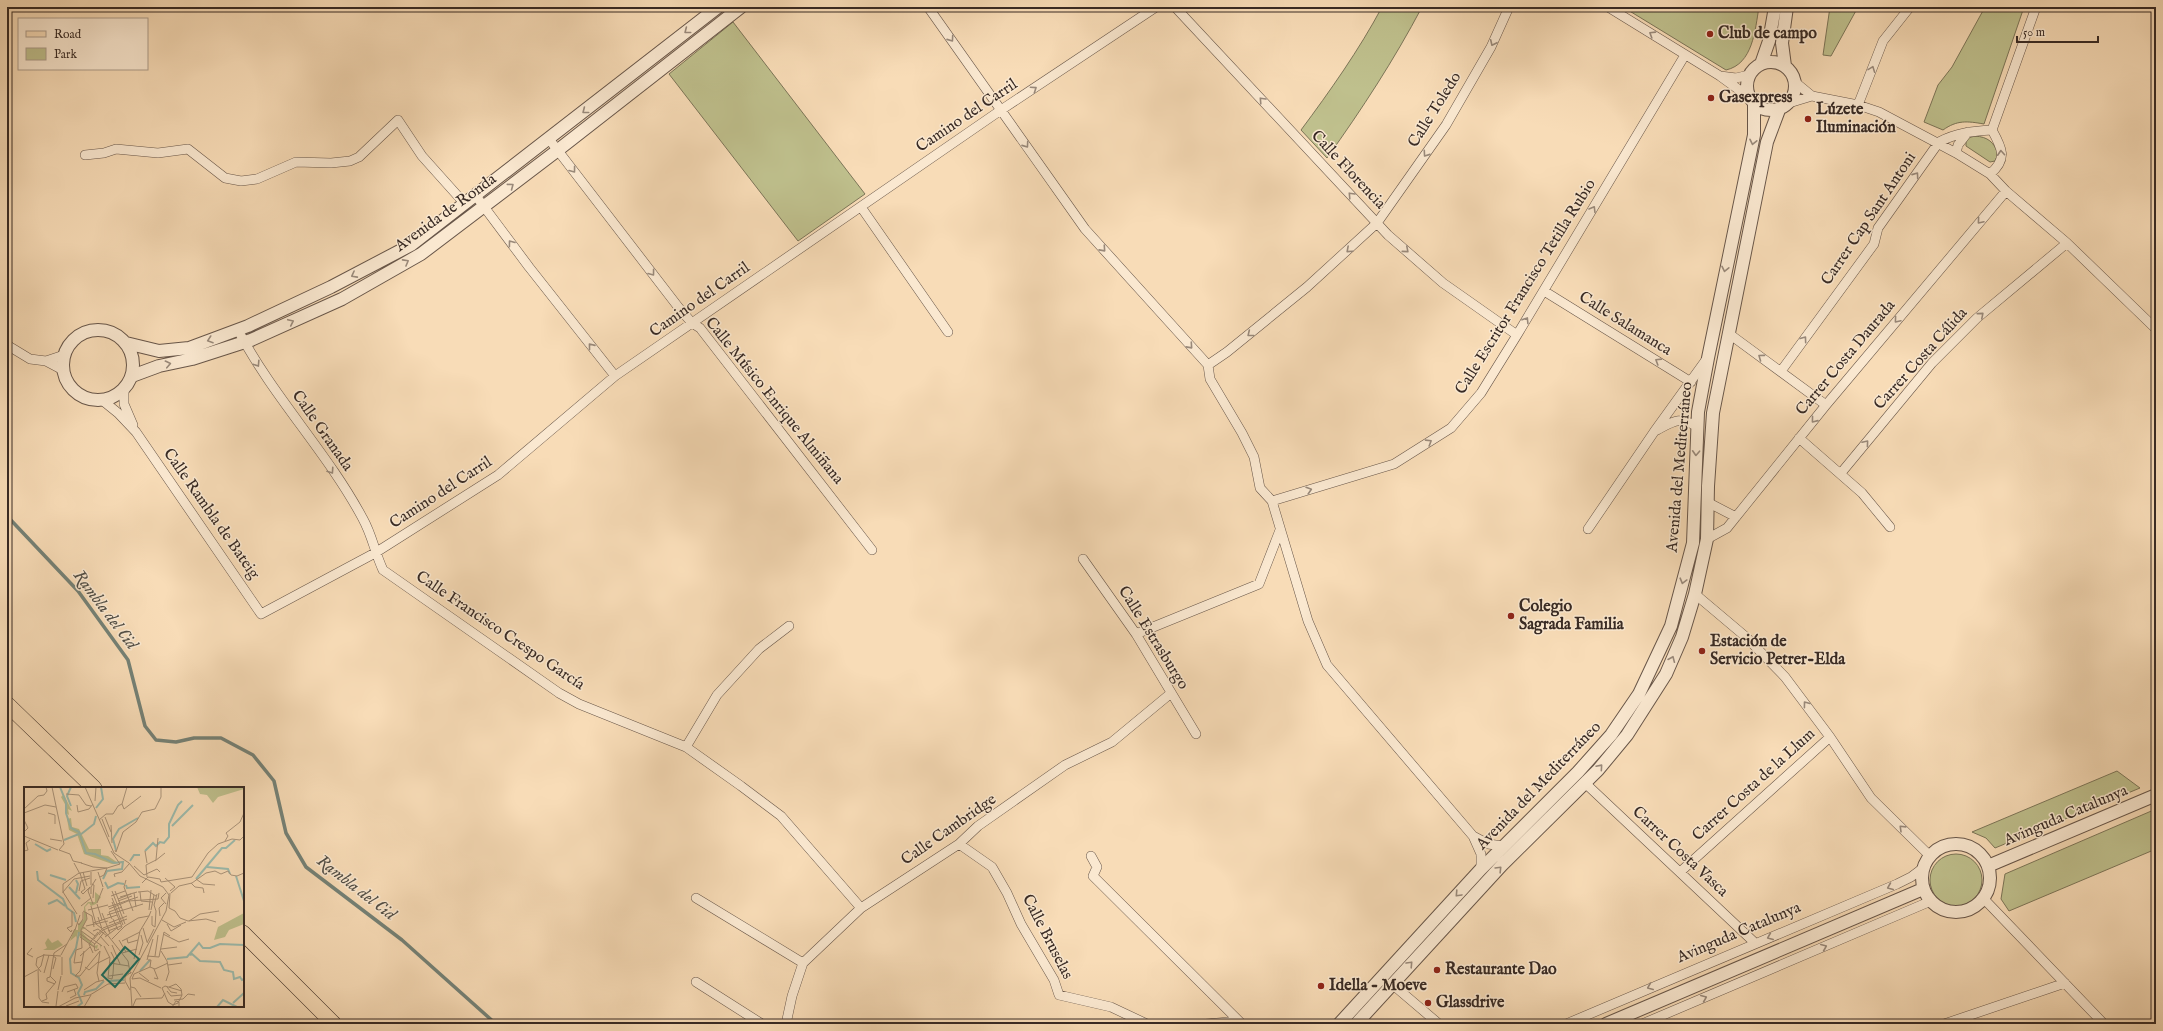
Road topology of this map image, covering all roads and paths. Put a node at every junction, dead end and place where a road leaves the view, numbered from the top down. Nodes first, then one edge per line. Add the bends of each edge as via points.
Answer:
1 (718, 7) edge
2 (741, 7) edge
3 (928, 7) edge
4 (1156, 7) edge
5 (1175, 7) edge
6 (1509, 7) edge
7 (1608, 7) edge
8 (1774, 7) edge
9 (1787, 7) edge
10 (1910, 7) edge
11 (2036, 7) edge
12 (1685, 54) junction
13 (1761, 64) junction
14 (1785, 66) junction
15 (1749, 75) junction
16 (1720, 76) junction
17 (1795, 82) junction
18 (1812, 96) junction
19 (1751, 100) junction
20 (1789, 103) junction
21 (1858, 105) junction
22 (1001, 110) junction
23 (1779, 110) junction
24 (1992, 130) junction
25 (1968, 132) junction
26 (549, 139) junction
27 (1939, 142) junction
28 (558, 150) junction
29 (1956, 153) junction
30 (85, 155) dead end
31 (1990, 174) junction
32 (2006, 191) junction
33 (476, 196) junction
34 (465, 204) junction
35 (484, 206) junction
36 (861, 207) junction
37 (1377, 223) junction
38 (2067, 242) junction
39 (1544, 291) junction
40 (692, 323) junction
41 (2156, 329) edge
42 (238, 330) junction
43 (948, 332) dead end
44 (1728, 333) junction
45 (1517, 334) junction
46 (126, 343) junction
47 (245, 343) junction
48 (7, 345) edge
49 (64, 355) junction
50 (1708, 358) junction
51 (46, 361) junction
52 (1208, 365) junction
53 (63, 370) junction
54 (1781, 371) junction
55 (132, 376) junction
56 (615, 376) junction
57 (1691, 382) junction
58 (124, 389) junction
59 (102, 400) junction
60 (1826, 405) junction
61 (1698, 427) junction
62 (136, 432) junction
63 (1654, 432) junction
64 (1799, 438) junction
65 (1841, 473) junction
66 (1272, 501) junction
67 (1709, 503) junction
68 (1736, 517) junction
69 (1890, 527) dead end
70 (1588, 529) dead end
71 (1280, 530) junction
72 (1707, 539) junction
73 (872, 550) dead end
74 (375, 553) junction
75 (1083, 559) dead end
76 (1694, 594) junction
77 (262, 614) joint
78 (790, 626) dead end
79 (1136, 634) junction
80 (1170, 694) junction
81 (7, 704) edge
82 (1196, 734) dead end
83 (1830, 737) junction
84 (686, 747) junction
85 (1585, 783) junction
86 (93, 787) edge
87 (2156, 795) edge
88 (1473, 836) junction
89 (959, 844) junction
90 (1504, 846) junction
91 (1091, 856) dead end
92 (1930, 856) junction
93 (1988, 866) junction
94 (1923, 868) junction
95 (1481, 869) junction
96 (1680, 872) junction
97 (1924, 889) junction
98 (696, 898) dead end
99 (1984, 899) junction
100 (1931, 902) junction
101 (861, 908) junction
102 (244, 934) edge
103 (1756, 943) junction
104 (803, 963) junction
105 (696, 982) dead end
106 (2065, 983) junction
107 (1392, 984) junction
108 (1660, 1020) edge
109 (1241, 1023) edge
110 (334, 1024) edge
111 (762, 1024) edge
112 (786, 1024) edge
113 (1147, 1024) edge
114 (1206, 1024) edge
115 (1338, 1024) edge
116 (1356, 1024) edge
117 (1439, 1024) edge
118 (1566, 1024) edge
119 (1606, 1024) edge
120 (1642, 1024) edge
121 (1944, 1024) edge
122 (2104, 1024) edge

1 -> 26 street, Avenida de Ronda
2 - 28 street, Avenida de Ronda
3 -> 22 street
22 -> 4 street, Camino del Carril
37 -> 5 street, Calle Florencia
6 -> 37 street, Calle Toledo via 1491,47 1446,125
12 -> 7 street
8 - 13 street via 1769,41
9 - 14 street via 1782,42
21 -> 10 street via 1883,41
11 - 24 street
12 - 16 street
39 -> 12 street, Calle Escritor Francisco Tetilla Rubio
13 - 14 street via 1769,62
13 - 15 street
14 - 17 street
15 - 16 street via 1736,78
15 - 19 street via 1747,90
16 - 19 street
17 - 18 street
17 - 20 street via 1795,90
18 - 20 street
18 - 21 street
19 - 23 street via 1765,110
19 -> 50 street, Avenida del Mediterráneo via 1754,135
20 - 23 street
21 - 27 street via 1879,112
22 - 36 street, Camino del Carril
22 -> 52 street via 1085,229
23 - 44 street, Avenida del Mediterráneo via 1767,142
24 - 25 street
31 -> 24 street via 1998,167 2002,158 2000,146
25 - 27 street via 1950,136
25 - 29 street via 1958,145
26 - 28 street, Calle Músico Enrique Almiñana
26 - 33 street, Avenida de Ronda
27 - 29 street
54 -> 27 street, Carrer Cap Sant Antoni via 1874,244 1878,228
35 -> 28 street, Avenida de Ronda
28 -> 40 street, Calle Músico Enrique Almiñana
29 - 31 street
30 - 34 street via 116,149 158,153 188,149 225,178 257,179 296,162 350,161 359,157 398,120 422,156
31 - 32 street
32 - 38 street
32 -> 60 street, Carrer Costa Daurada
33 - 34 street, Avenida de Ronda
33 - 35 street
34 -> 42 street, Avenida de Ronda via 411,245 331,287
47 -> 35 street, Avenida de Ronda via 342,299 421,254
56 -> 35 street
36 - 40 street, Camino del Carril
36 - 43 street
37 -> 45 street, Calle Florencia via 1443,283
37 -> 52 street, Calle Toledo via 1307,287
38 - 41 street
65 -> 38 street, Carrer Costa Cálida via 1932,363 1977,318
45 -> 39 street, Calle Escritor Francisco Tetilla Rubio
57 -> 39 street, Calle Salamanca
40 - 56 street, Camino del Carril
40 - 73 street, Calle Músico Enrique Almiñana via 700,328
42 -> 46 street, Avenida de Ronda via 189,348 159,351
42 - 47 street, Calle Granada
54 -> 44 street
44 - 67 street, Avenida del Mediterráneo via 1713,413
66 -> 45 street, Calle Escritor Francisco Tetilla Rubio via 1394,464 1451,428 1481,393
46 - 49 street via 114,334 99,330 91,331 71,342
46 - 55 street via 133,359
55 -> 47 street, Avenida de Ronda via 159,366
47 -> 74 street, Calle Granada via 364,519
48 - 51 street via 30,358
49 - 51 street
49 - 53 street
50 - 57 street
50 - 61 street, Avenida del Mediterráneo
51 - 53 street
52 - 66 street via 1210,379 1254,457 1260,488
53 - 59 street via 72,389 81,396 91,400
54 - 60 street
55 - 58 street
56 - 74 street, Camino del Carril via 498,475
57 - 63 street
58 - 59 street via 114,397
58 - 62 street, Calle Rambla de Bateig via 124,404
59 - 62 street, Calle Rambla de Bateig
60 -> 64 street, Carrer Costa Daurada
61 - 63 street via 1688,421 1675,420
61 -> 90 street, Avenida del Mediterráneo via 1693,543 1671,626 1639,694 1611,735
62 - 77 street, Calle Rambla de Bateig
63 - 70 street
64 - 65 street
64 - 68 street, Carrer Costa Daurada
65 - 69 street via 1862,493
66 - 71 street
67 - 68 street
67 - 72 street, Avenida del Mediterráneo
68 - 72 street, Carrer Costa Daurada via 1727,528
71 - 79 street via 1259,584
71 - 88 street via 1308,621 1327,665
72 - 76 street, Avenida del Mediterráneo
74 - 77 street, Camino del Carril
74 - 84 street, Calle Francisco Crespo García via 383,570 559,694
75 - 79 street, Calle Estrasburgo
83 -> 76 street via 1785,677 1746,637
85 -> 76 street, Avenida del Mediterráneo via 1627,735 1655,694 1682,637
78 - 84 street via 760,649 717,695
79 - 80 street, Calle Estrasburgo
80 - 82 street, Calle Estrasburgo
80 - 89 street, Calle Cambridge via 1112,742 1065,765 978,826
81 - 86 main road
92 -> 83 street via 1870,798
83 - 96 street, Carrer Costa de la Llum
84 - 101 street, Calle Francisco Crespo García via 781,816
85 - 96 street, Carrer Costa Vasca
107 -> 85 street, Avenida del Mediterráneo via 1502,865
87 - 93 street, Avinguda Catalunya
88 - 90 street via 1488,844
88 - 95 street via 1481,854
89 - 101 street, Calle Cambridge
89 - 113 street, Calle Bruselas via 992,867 1054,980 1059,995 1111,1007
90 - 95 street, Avenida del Mediterráneo
91 - 109 street via 1097,867 1093,876
92 - 93 street via 1940,848 1962,845 1982,856
92 - 94 street
93 - 99 street via 1990,883
94 - 97 street
94 -> 103 street, Avinguda Catalunya via 1911,878
95 -> 115 street, Avenida del Mediterráneo
96 - 103 street, Carrer Costa Vasca
97 - 100 street
97 - 119 street, Avinguda Catalunya
98 - 104 street
99 - 100 street via 1975,907 1958,912 1940,909
99 - 106 street
108 -> 100 street
101 - 104 street, Calle Cambridge
102 - 110 main road
103 -> 118 street, Avinguda Catalunya
104 - 112 street, Calle Cambridge
105 - 111 street
106 - 121 street
106 - 122 street
107 - 116 street, Avenida del Mediterráneo
107 - 117 street
108 - 120 street
109 - 114 street

